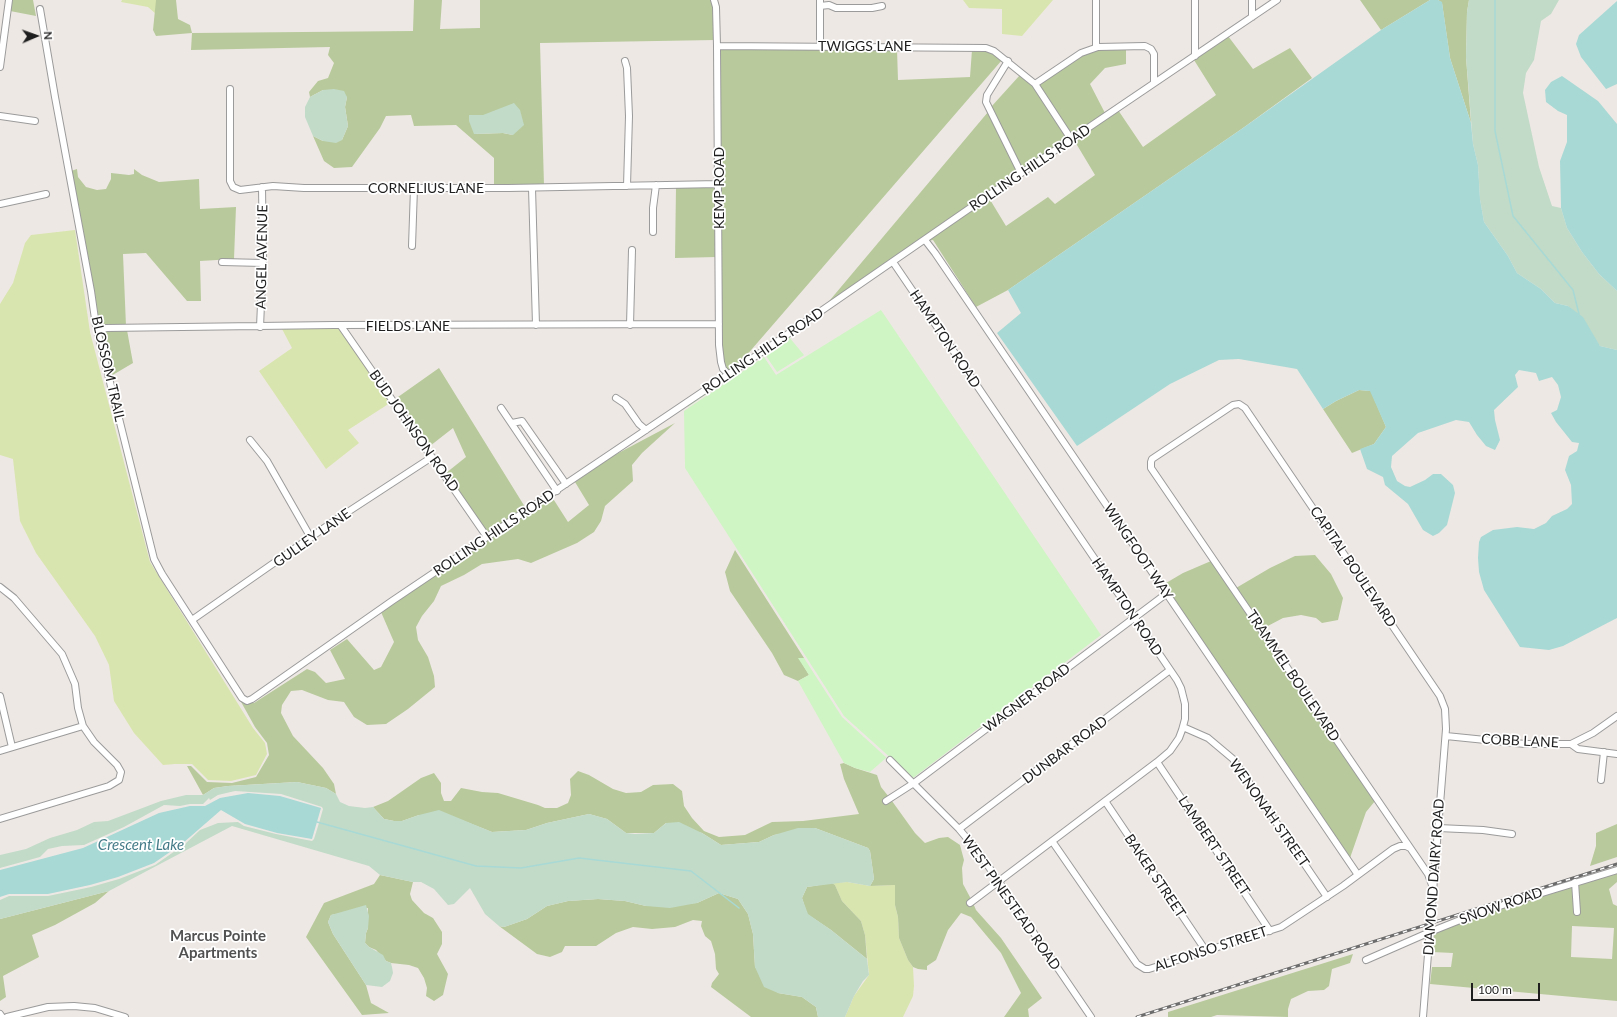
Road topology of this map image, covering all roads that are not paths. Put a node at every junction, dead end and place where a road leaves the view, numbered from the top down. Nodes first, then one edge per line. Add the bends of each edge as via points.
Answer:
1 (9, 0) edge
2 (714, 0) edge
3 (1096, 0) edge
4 (1195, 0) edge
5 (1252, 0) edge
6 (1277, 0) edge
7 (820, 3) edge
8 (882, 6) dead end
9 (40, 9) dead end
10 (1252, 17) junction
11 (717, 46) junction
12 (820, 46) junction
13 (1096, 47) junction
14 (1195, 56) junction
15 (625, 61) dead end
16 (1008, 62) junction
17 (0, 67) edge
18 (1154, 83) junction
19 (1035, 84) junction
20 (230, 89) dead end
21 (0, 116) edge
22 (35, 122) dead end
23 (1071, 139) junction
24 (1021, 173) junction
25 (719, 184) junction
26 (656, 185) junction
27 (627, 186) junction
28 (262, 187) junction
29 (414, 188) junction
30 (532, 188) junction
31 (46, 194) dead end
32 (0, 204) edge
33 (653, 232) dead end
34 (925, 240) junction
35 (412, 246) dead end
36 (632, 250) dead end
37 (222, 262) dead end
38 (263, 262) junction
39 (893, 262) junction
40 (719, 324) junction
41 (536, 325) junction
42 (630, 325) junction
43 (341, 326) junction
44 (260, 327) junction
45 (98, 332) junction
46 (728, 374) junction
47 (616, 398) dead end
48 (501, 408) dead end
49 (512, 422) junction
50 (646, 430) junction
51 (250, 440) dead end
52 (432, 457) junction
53 (1150, 465) joint
54 (566, 484) junction
55 (557, 491) junction
56 (487, 537) junction
57 (311, 538) junction
58 (0, 587) edge
59 (1166, 594) junction
60 (1135, 618) junction
61 (192, 620) junction
62 (1170, 670) junction
63 (0, 696) edge
64 (247, 701) joint
65 (1617, 716) edge
66 (83, 726) junction
67 (1183, 727) junction
68 (1446, 736) junction
69 (1571, 744) junction
70 (12, 747) junction
71 (0, 751) edge
72 (1604, 752) junction
73 (1617, 754) edge
74 (890, 760) dead end
75 (1157, 762) junction
76 (1601, 780) dead end
77 (914, 783) junction
78 (886, 801) dead end
79 (1105, 801) junction
80 (0, 819) edge
81 (1438, 828) junction
82 (959, 829) junction
83 (1512, 834) dead end
84 (1052, 841) junction
85 (1410, 848) junction
86 (1351, 865) junction
87 (1370, 866) junction
88 (1617, 870) edge
89 (1358, 875) junction
90 (999, 881) junction
91 (1575, 882) junction
92 (1433, 888) junction
93 (1327, 897) junction
94 (970, 903) dead end
95 (1577, 912) dead end
96 (1270, 931) junction
97 (1430, 932) junction
98 (1206, 951) junction
99 (1366, 960) dead end
100 (0, 1014) edge
101 (2, 1017) edge
102 (7, 1017) edge
103 (124, 1017) edge
104 (1091, 1017) edge
105 (1423, 1017) edge

1 - 17 street
2 - 11 street, KEMP ROAD
3 - 13 street
4 - 14 street
5 - 10 street
6 - 10 street, ROLLING HILLS ROAD
7 - 8 street via 836,8
7 - 12 street
9 - 45 street, BLOSSOM TRAIL
10 - 14 street, ROLLING HILLS ROAD
11 - 12 street, TWIGGS LANE
11 - 25 street, KEMP ROAD
12 - 16 street, TWIGGS LANE via 986,48
13 - 18 street via 1151,48 1154,54
13 - 19 street via 1081,53
14 - 18 street, ROLLING HILLS ROAD
15 - 27 street via 629,142
16 - 19 street, TWIGGS LANE
16 - 24 street via 987,95 986,102
18 - 23 street, ROLLING HILLS ROAD
19 - 23 street, TWIGGS LANE
20 - 28 street, CORNELIUS LANE via 230,181 233,187 240,190
21 - 22 street
23 - 24 street, ROLLING HILLS ROAD
24 - 34 street, ROLLING HILLS ROAD
25 - 26 street, CORNELIUS LANE
25 - 40 street, KEMP ROAD
26 - 27 street, CORNELIUS LANE
26 - 33 street
27 - 30 street, CORNELIUS LANE
28 - 29 street, CORNELIUS LANE
28 - 38 street, ANGEL AVENUE
29 - 30 street, CORNELIUS LANE
29 - 35 street
30 - 41 street
31 - 32 street
34 - 39 street, ROLLING HILLS ROAD
34 - 59 street, WINGFOOT WAY
36 - 42 street
37 - 38 street
38 - 44 street, ANGEL AVENUE
39 - 46 street, ROLLING HILLS ROAD
39 - 60 street, HAMPTON ROAD
40 - 42 street, FIELDS LANE
40 - 46 street, KEMP ROAD via 721,362
41 - 42 street, FIELDS LANE
41 - 43 street, FIELDS LANE
43 - 44 street, FIELDS LANE
43 - 52 street, BUD JOHNSON ROAD
44 - 45 street, FIELDS LANE via 106,328
45 - 61 street, BLOSSOM TRAIL via 154,558
46 - 50 street, ROLLING HILLS ROAD
47 - 50 street via 625,404
48 - 49 street
49 - 54 street via 522,421
49 - 55 street
50 - 54 street, ROLLING HILLS ROAD
51 - 57 street via 267,461
52 - 56 street, BUD JOHNSON ROAD
52 - 57 street, GULLEY LANE
53 - 68 street, CAPITAL BOULEVARD via 1152,459 1233,405 1241,404 1440,696 1445,709
53 - 85 street, TRAMMEL BOULEVARD via 1159,482
54 - 55 street, ROLLING HILLS ROAD
55 - 56 street, ROLLING HILLS ROAD
56 - 64 street, ROLLING HILLS ROAD
57 - 61 street, GULLEY LANE
58 - 66 street via 14,598 62,654 75,684
59 - 60 street, WAGNER ROAD
59 - 86 street, WINGFOOT WAY
60 - 62 street, HAMPTON ROAD
60 - 77 street, WAGNER ROAD
61 - 64 street, BLOSSOM TRAIL via 242,698
62 - 67 street, HAMPTON ROAD via 1184,696
62 - 82 street, DUNBAR ROAD
63 - 70 street
65 - 69 street via 1593,733
66 - 70 street
66 - 80 street via 94,742 120,769 121,776 117,782
67 - 75 street, HAMPTON ROAD via 1175,744
67 - 93 street, WENONAH STREET via 1208,738 1233,759
68 - 69 street, COBB LANE via 1525,744
68 - 81 street, DIAMOND DAIRY ROAD
69 - 72 street, COBB LANE via 1578,749
70 - 71 street
72 - 73 street, COBB LANE
72 - 76 street
74 - 77 street, WEST PINESTEAD ROAD
75 - 79 street, HAMPTON ROAD
75 - 96 street, LAMBERT STREET
77 - 78 street, WAGNER ROAD
77 - 82 street, WEST PINESTEAD ROAD
79 - 84 street, HAMPTON ROAD
79 - 98 street, BAKER STREET
81 - 83 street
81 - 92 street, DIAMOND DAIRY ROAD
82 - 90 street, WEST PINESTEAD ROAD
84 - 90 street, HAMPTON ROAD
84 - 98 street, ALFONSO STREET via 1138,966 1149,969
85 - 87 street, ALFONSO STREET via 1393,848
85 - 92 street, TRAMMEL BOULEVARD via 1428,874
86 - 87 street
86 - 89 street, WINGFOOT WAY
87 - 89 street, ALFONSO STREET
88 - 91 street, SNOW ROAD
89 - 93 street, ALFONSO STREET
90 - 94 street, HAMPTON ROAD
90 - 104 street, WEST PINESTEAD ROAD
91 - 95 street
91 - 97 street, SNOW ROAD via 1480,912
92 - 97 street, DIAMOND DAIRY ROAD
93 - 96 street, ALFONSO STREET via 1290,922
96 - 98 street, ALFONSO STREET
97 - 99 street, SNOW ROAD
97 - 105 street, DIAMOND DAIRY ROAD
100 - 101 street
102 - 103 street via 48,1007 74,1006 95,1008

